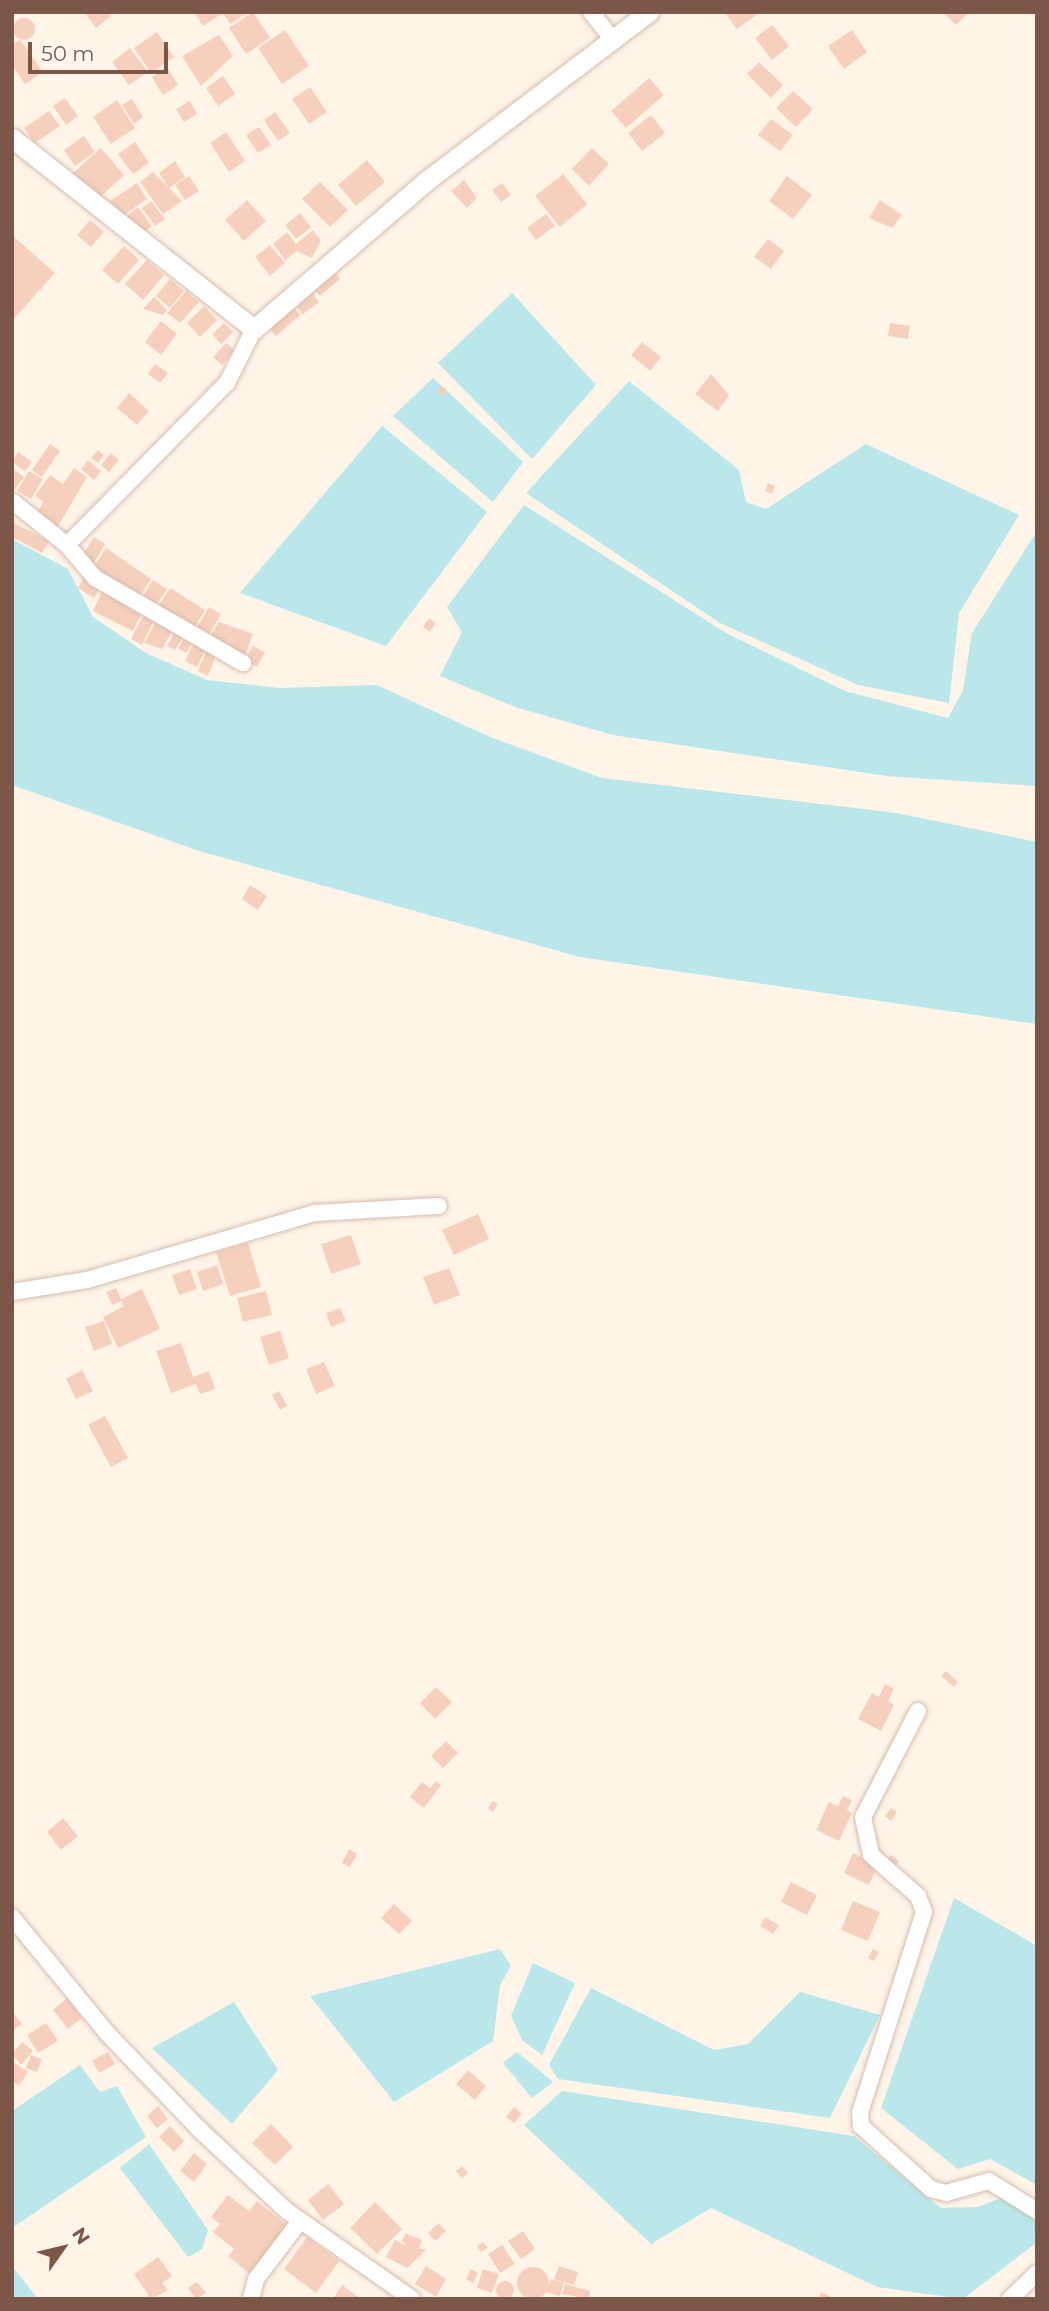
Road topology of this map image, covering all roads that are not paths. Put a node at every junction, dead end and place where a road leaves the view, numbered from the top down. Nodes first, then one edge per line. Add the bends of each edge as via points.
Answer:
1 (591, 12) edge
2 (649, 12) edge
3 (612, 39) junction
4 (12, 138) edge
5 (254, 329) junction
6 (12, 501) edge
7 (67, 545) junction
8 (243, 663) dead end
9 (439, 1206) dead end
10 (12, 1292) edge
11 (918, 1711) dead end
12 (12, 1917) edge
13 (1037, 2211) edge
14 (300, 2221) junction
15 (1037, 2273) edge
16 (251, 2299) edge
17 (412, 2299) edge
18 (1010, 2299) edge

1 - 3 street
2 - 3 street
3 - 5 street via 426,181
4 - 5 street
5 - 7 street via 227,383
6 - 7 street
7 - 8 street via 95,578
9 - 10 street via 313,1213 87,1280
11 - 13 street via 863,1817 871,1855 918,1896 924,1912 860,2112 861,2126 931,2189 946,2193 989,2181
12 - 14 street via 106,2032
14 - 16 street via 256,2279
14 - 17 street
15 - 18 street

